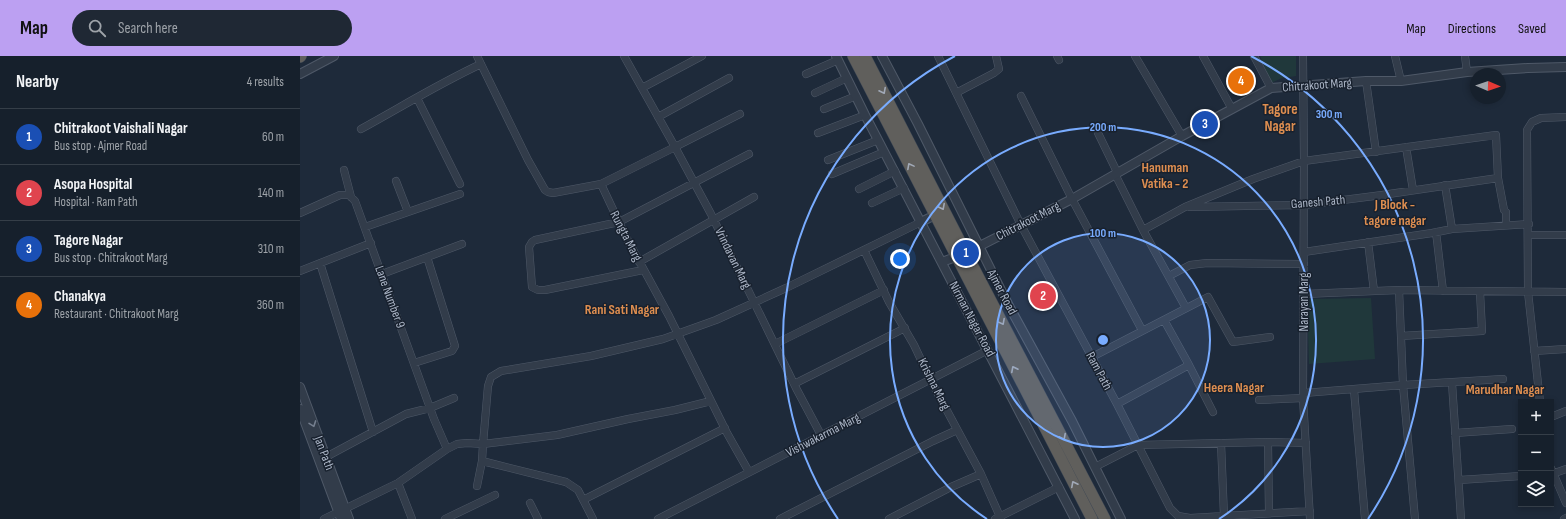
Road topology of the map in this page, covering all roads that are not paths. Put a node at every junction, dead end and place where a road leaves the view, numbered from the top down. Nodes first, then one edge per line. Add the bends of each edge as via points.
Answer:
1 (334, 56) edge
2 (477, 56) edge
3 (624, 56) edge
4 (702, 56) edge
5 (853, 56) edge
6 (865, 56) edge
7 (882, 56) edge
8 (938, 56) edge
9 (996, 56) edge
10 (1135, 56) edge
11 (1203, 56) edge
12 (1254, 56) edge
13 (1303, 56) edge
14 (1395, 56) edge
15 (1465, 56) edge
16 (837, 58) edge
17 (480, 64) junction
18 (1566, 67) edge
19 (1467, 72) junction
20 (300, 74) edge
21 (806, 74) dead end
22 (729, 78) dead end
23 (847, 78) junction
24 (1401, 81) junction
25 (1366, 82) junction
26 (1304, 86) junction
27 (642, 88) junction
28 (1271, 88) junction
29 (815, 93) dead end
30 (956, 93) junction
31 (856, 96) junction
32 (1020, 96) dead end
33 (417, 98) junction
34 (1232, 109) junction
35 (824, 110) dead end
36 (740, 114) dead end
37 (865, 115) junction
38 (658, 117) junction
39 (1566, 117) edge
40 (361, 128) dead end
41 (818, 133) dead end
42 (1098, 133) dead end
43 (1182, 136) junction
44 (878, 140) junction
45 (675, 147) junction
46 (1406, 147) junction
47 (884, 152) junction
48 (1376, 152) junction
49 (749, 154) dead end
50 (828, 160) dead end
51 (1304, 162) junction
52 (344, 170) dead end
53 (895, 171) junction
54 (1116, 173) junction
55 (832, 174) dead end
56 (1498, 178) junction
57 (396, 181) dead end
58 (694, 183) junction
59 (460, 184) dead end
60 (601, 184) junction
61 (1445, 185) junction
62 (859, 188) dead end
63 (904, 188) junction
64 (1413, 190) junction
65 (460, 194) dead end
66 (351, 197) junction
67 (754, 197) dead end
68 (1072, 198) junction
69 (872, 203) dead end
70 (1304, 205) junction
71 (1185, 207) junction
72 (300, 211) edge
73 (408, 212) junction
74 (935, 214) junction
75 (714, 220) junction
76 (619, 222) junction
77 (921, 222) junction
78 (1529, 224) junction
79 (1021, 225) junction
80 (1506, 225) junction
81 (365, 227) junction
82 (1452, 229) junction
83 (1143, 230) junction
84 (1436, 232) junction
85 (1566, 235) edge
86 (1528, 236) junction
87 (1368, 242) junction
88 (371, 243) junction
89 (462, 244) dead end
90 (979, 246) junction
91 (864, 250) junction
92 (1304, 252) junction
93 (961, 255) junction
94 (427, 257) junction
95 (639, 262) junction
96 (942, 262) junction
97 (320, 263) junction
98 (1304, 264) junction
99 (643, 270) junction
100 (300, 271) edge
101 (382, 274) junction
102 (1169, 276) junction
103 (884, 290) junction
104 (1399, 290) junction
105 (1374, 291) junction
106 (1443, 291) junction
107 (1480, 292) junction
108 (1528, 292) junction
109 (1566, 292) edge
110 (1304, 294) junction
111 (754, 303) junction
112 (1186, 308) junction
113 (1164, 320) junction
114 (905, 328) junction
115 (1142, 330) junction
116 (678, 334) junction
117 (1401, 336) junction
118 (1270, 337) dead end
119 (775, 344) junction
120 (1566, 349) edge
121 (988, 350) junction
122 (1534, 351) junction
123 (1092, 357) junction
124 (414, 363) junction
125 (1189, 365) junction
126 (930, 379) junction
127 (1503, 379) dead end
128 (1452, 382) junction
129 (794, 384) junction
130 (1403, 385) junction
131 (300, 387) edge
132 (1354, 390) junction
133 (1304, 396) junction
134 (454, 398) dead end
135 (1540, 399) edge
136 (1259, 400) dead end
137 (711, 401) junction
138 (1117, 404) junction
139 (430, 408) junction
140 (300, 409) edge
141 (1566, 411) edge
142 (1213, 412) dead end
143 (1554, 416) edge
144 (725, 428) junction
145 (1512, 428) dead end
146 (957, 430) junction
147 (373, 432) junction
148 (1455, 433) junction
149 (821, 435) junction
150 (1268, 442) junction
151 (1221, 443) junction
152 (1306, 443) junction
153 (483, 444) junction
154 (1138, 445) junction
155 (447, 449) junction
156 (326, 457) junction
157 (482, 461) junction
158 (1095, 467) junction
159 (1566, 468) edge
160 (1554, 471) edge
161 (750, 472) junction
162 (980, 474) junction
163 (1518, 476) edge
164 (1554, 476) edge
165 (1459, 480) junction
166 (398, 483) junction
167 (477, 486) dead end
168 (1059, 487) junction
169 (496, 495) dead end
170 (583, 500) junction
171 (530, 503) dead end
172 (1566, 503) edge
173 (1310, 511) junction
174 (1269, 513) junction
175 (342, 514) edge
176 (1224, 516) junction
177 (999, 518) edge
178 (324, 519) edge
179 (350, 519) edge
180 (412, 519) edge
181 (445, 519) edge
182 (538, 519) edge
183 (593, 519) edge
184 (658, 519) edge
185 (780, 519) edge
186 (889, 519) edge
187 (1075, 519) edge
188 (1092, 519) edge
189 (1105, 519) edge
190 (1121, 519) edge
191 (1310, 519) edge
192 (1365, 519) edge
193 (1415, 519) edge
194 (1461, 519) edge

1 - 20 street
2 - 17 street
3 - 27 street, Vrindavan Marg
4 - 27 street
74 -> 5 highway, Ajmer Road
6 -> 93 highway, Ajmer Road
7 - 90 street
8 - 30 street, Ram Path
9 - 30 street via 999,69
10 - 43 street
11 - 34 street
12 - 28 street
13 - 26 street, Narayan Marg
14 - 24 street
15 - 19 street
16 - 21 street
16 - 23 street, Nirman Nagar Road
17 - 33 street via 446,80
17 - 60 street via 545,190 553,193
18 - 19 street, Chitrakoot Marg
19 - 24 street, Chitrakoot Marg
22 - 38 street
23 - 29 street
23 - 31 street, Nirman Nagar Road
24 - 25 street, Chitrakoot Marg
25 - 26 street, Chitrakoot Marg
25 - 48 street
26 - 28 street, Chitrakoot Marg
26 - 51 street, Narayan Marg
27 - 38 street, Vrindavan Marg
28 - 34 street, Chitrakoot Marg
30 - 79 street, Ram Path
31 - 35 street
31 - 37 street, Nirman Nagar Road
32 - 68 street
33 - 40 street
33 - 59 street
34 - 43 street, Chitrakoot Marg
36 - 45 street
37 - 41 street
37 - 44 street, Nirman Nagar Road
38 - 45 street, Vrindavan Marg
39 - 78 street via 1541,118 1532,122 1527,130
42 - 54 street
43 - 54 street, Chitrakoot Marg
44 - 47 street, Nirman Nagar Road
44 - 50 street
45 - 58 street, Vrindavan Marg
45 - 60 street
46 - 48 street
46 - 56 street via 1496,136
46 - 64 street
47 - 53 street, Nirman Nagar Road
47 - 55 street
48 - 51 street
49 - 58 street
51 - 70 street, Narayan Marg
51 - 71 street via 1253,179
52 - 66 street, Lane Number 9
53 - 62 street
53 - 63 street, Nirman Nagar Road
54 - 68 street, Chitrakoot Marg
54 - 83 street
56 - 61 street, Ganesh Path
56 - 80 street via 1506,212
57 - 73 street
58 - 75 street, Vrindavan Marg
58 - 76 street
60 - 76 street, Rungta Marg
61 - 64 street, Ganesh Path
61 - 82 street
63 - 69 street
63 - 77 street, Nirman Nagar Road
64 - 70 street, Ganesh Path
65 - 73 street
66 - 72 street via 340,195
66 - 81 street, Lane Number 9
67 - 75 street
68 - 79 street, Chitrakoot Marg
68 - 115 street
70 - 71 street, Ganesh Path
70 - 92 street, Narayan Marg
71 - 83 street
73 - 81 street
74 - 77 street
74 - 93 highway, Ajmer Road
75 - 95 street
75 - 111 street, Vrindavan Marg
76 - 95 street, Rungta Marg
76 - 99 street via 532,242 529,252 532,287 546,290
77 - 91 street
77 - 96 street, Nirman Nagar Road
78 - 80 street
78 - 86 street
79 - 90 street, Chitrakoot Marg
79 - 123 street, Ram Path
80 - 82 street
81 - 88 street, Lane Number 9
82 - 84 street
83 - 102 street
84 - 87 street
84 - 106 street
85 - 86 street
86 - 108 street
87 - 92 street
87 - 105 street
88 - 97 street
88 - 101 street, Lane Number 9
89 - 94 street
90 - 93 street, Chitrakoot Marg
90 - 158 street
91 - 103 street, Krishna Marg
91 - 111 street
92 - 98 street, Narayan Marg
93 - 96 street, Chitrakoot Marg
188 -> 93 highway, Ajmer Road
93 -> 189 highway, Ajmer Road
94 - 101 street
94 - 124 street via 455,346 452,351
95 - 99 street, Rungta Marg
96 - 121 street, Nirman Nagar Road
97 - 100 street
97 - 147 street
98 - 102 street via 1207,263 1190,265
98 - 110 street, Narayan Marg
99 - 116 street, Rungta Marg
101 - 124 street, Lane Number 9
102 - 112 street
103 - 114 street, Krishna Marg
103 - 119 street
104 - 105 street
104 - 106 street
104 - 117 street
105 - 110 street
106 - 107 street
107 - 108 street
107 - 117 street via 1482,330
108 - 109 street
108 - 122 street
110 - 133 street, Narayan Marg
111 - 116 street
111 - 119 street, Vrindavan Marg
112 - 113 street
112 - 118 street via 1208,297 1233,342
113 - 115 street
113 - 125 street
114 - 126 street, Krishna Marg
114 - 129 street
115 - 123 street
116 - 137 street, Rungta Marg
116 - 153 street via 591,356 501,371 491,376
117 - 130 street
119 - 129 street, Vrindavan Marg
120 - 122 street
121 - 126 street, Vishwakarma Marg
121 - 168 street, Nirman Nagar Road
122 - 135 street
123 - 138 street, Ram Path
124 - 139 street, Lane Number 9
125 - 138 street
125 - 142 street
126 - 146 street, Krishna Marg
126 - 149 street, Vishwakarma Marg
127 - 128 street
128 - 130 street
128 - 148 street
129 - 149 street, Vrindavan Marg
130 - 132 street
130 - 193 street
131 -> 156 street, Jan Path
132 - 133 street
132 - 192 street
133 - 136 street
133 - 152 street, Narayan Marg
134 - 139 street
137 - 144 street, Rungta Marg
137 - 153 street via 557,435
138 - 154 street, Ram Path
139 - 147 street via 406,414
139 - 155 street, Lane Number 9
140 - 175 street, Jan Path
141 - 143 street
144 - 161 street, Rungta Marg via 740,459
144 - 170 street
145 - 148 street
146 - 162 street, Krishna Marg
146 - 185 street
147 - 156 street
148 - 165 street
149 - 161 street, Vishwakarma Marg
150 - 151 street
150 - 152 street
150 - 174 street
151 - 154 street
151 - 176 street
152 - 173 street, Narayan Marg
153 - 155 street via 457,444
153 - 157 street
154 - 158 street
154 - 176 street, Ram Path via 1170,508 1178,516
155 - 166 street
156 - 175 street, Jan Path
157 - 167 street
157 - 170 street via 566,482 578,490
158 - 190 street
159 - 160 street
161 - 184 street, Vishwakarma Marg
162 - 177 street, Krishna Marg
162 - 186 street
163 - 165 street
164 - 172 street
165 - 194 street
166 - 175 street
166 - 180 street
168 - 177 street
168 - 187 street, Nirman Nagar Road
169 - 181 street
170 - 183 street
171 - 182 street
173 - 174 street
173 - 191 street, Narayan Marg
174 - 176 street
175 - 178 street
175 - 179 street, Jan Path

